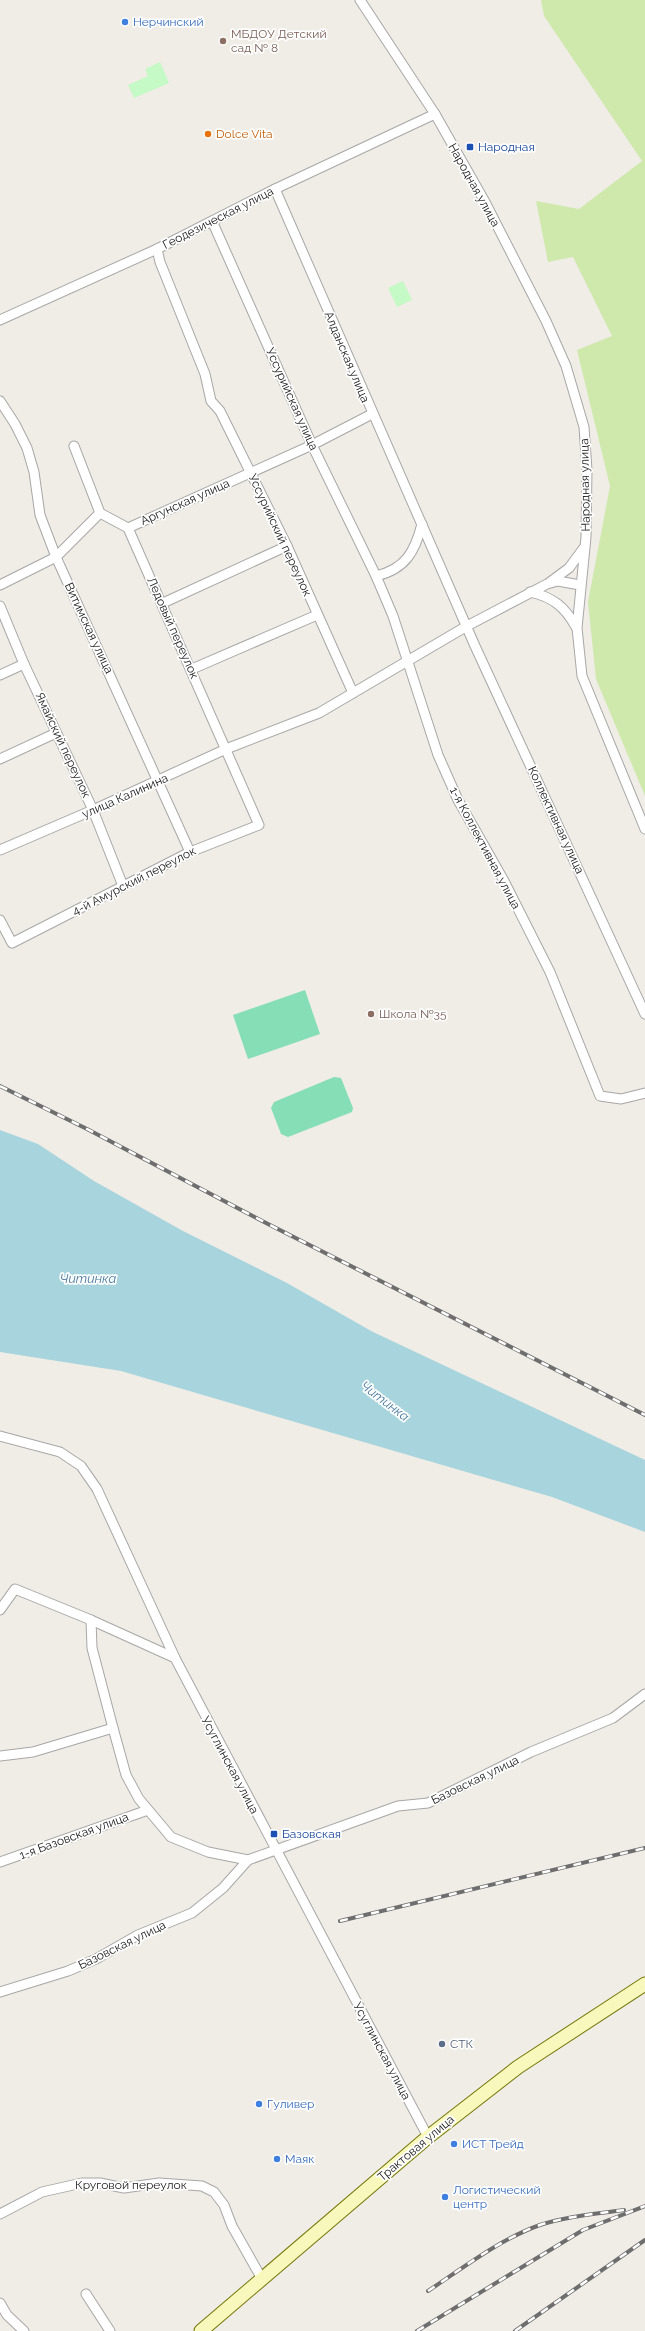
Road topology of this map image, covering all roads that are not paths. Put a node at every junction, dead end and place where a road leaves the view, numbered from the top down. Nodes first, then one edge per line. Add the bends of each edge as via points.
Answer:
1 (360, 0) edge
2 (435, 114) junction
3 (275, 189) junction
4 (212, 221) junction
5 (157, 249) junction
6 (0, 320) edge
7 (0, 401) edge
8 (372, 414) junction
9 (312, 445) junction
10 (74, 446) dead end
11 (251, 472) junction
12 (100, 513) junction
13 (422, 524) junction
14 (128, 528) junction
15 (585, 544) junction
16 (287, 546) junction
17 (56, 557) junction
18 (376, 576) junction
19 (547, 584) junction
20 (0, 585) edge
21 (580, 585) junction
22 (530, 592) junction
23 (163, 603) junction
24 (0, 606) edge
25 (317, 615) junction
26 (467, 626) junction
27 (577, 628) junction
28 (406, 662) junction
29 (24, 664) junction
30 (192, 669) junction
31 (0, 675) edge
32 (353, 694) junction
33 (56, 733) junction
34 (226, 749) junction
35 (0, 759) edge
36 (159, 781) junction
37 (93, 810) junction
38 (259, 825) joint
39 (645, 829) edge
40 (0, 850) edge
41 (190, 852) junction
42 (123, 886) junction
43 (0, 920) edge
44 (645, 1014) edge
45 (645, 1093) edge
46 (0, 1436) edge
47 (0, 1610) edge
48 (91, 1620) junction
49 (174, 1658) junction
50 (645, 1694) edge
51 (113, 1728) junction
52 (0, 1756) edge
53 (148, 1810) junction
54 (276, 1850) junction
55 (248, 1860) junction
56 (0, 1862) edge
57 (645, 1984) edge
58 (0, 1992) edge
59 (428, 2137) junction
60 (0, 2214) edge
61 (262, 2279) junction
62 (86, 2294) dead end
63 (0, 2303) edge
64 (24, 2331) edge
65 (110, 2331) edge
66 (201, 2331) edge

1 - 2 street, Народная улица
2 - 3 street, Геодезическая улица
2 - 15 street, Народная улица via 485,202 566,366 584,427 587,470
3 - 4 street, Геодезическая улица
3 - 8 street, Алданская улица
4 - 5 street, Геодезическая улица
4 - 9 street, Уссурийская улица
5 - 6 street, Геодезическая улица
5 - 11 street, Уссурийский переулок via 205,374 211,401 220,411
7 - 17 street, Витимская улица via 26,448 34,472 40,515
8 - 9 street, Аргунская улица
8 - 13 street, Алданская улица
9 - 11 street, Аргунская улица
9 - 18 street, Уссурийская улица
10 - 12 street
11 - 14 street, Аргунская улица
11 - 16 street, Уссурийский переулок
12 - 14 street
12 - 17 street
13 - 18 street via 412,554 397,567
13 - 26 street, Алданская улица
14 - 23 street, Ледовый переулок
15 - 19 street via 569,568
15 - 21 street, Народная улица
16 - 23 street
16 - 25 street, Уссурийский переулок
17 - 20 street
17 - 36 street, Витимская улица
18 - 28 street, Уссурийская улица via 393,616
19 - 21 street via 558,581
19 - 22 street
21 - 27 street, Народная улица
22 - 26 street
22 - 27 street via 559,603
23 - 30 street, Ледовый переулок
24 - 29 street, Ямайский переулок
25 - 30 street
25 - 32 street, Уссурийский переулок
26 - 28 street
26 - 44 street, Коллективная улица
27 - 39 street, Народная улица via 582,676
28 - 32 street
28 - 45 street, 1-я Коллективная улица via 438,755 458,800 504,881 550,972 600,1096 621,1099
29 - 31 street
29 - 33 street, Ямайский переулок
30 - 34 street, Ледовый переулок
32 - 34 street via 319,713
33 - 35 street
33 - 37 street, Ямайский переулок
34 - 36 street, улица Калинина
34 - 38 street, Ледовый переулок
36 - 37 street, улица Калинина
36 - 41 street, Витимская улица
37 - 40 street, улица Калинина
37 - 42 street, Ямайский переулок
38 - 41 street, 4-й Амурский переулок
41 - 42 street, 4-й Амурский переулок
42 - 43 street, 4-й Амурский переулок via 12,943
46 - 49 street, Усуглинская улица via 60,1452 81,1466 97,1490
47 - 48 street via 16,1589
48 - 49 street
48 - 51 street via 92,1648
49 - 54 street, Усуглинская улица
50 - 54 street, Базовская улица via 613,1718 531,1752 428,1803 398,1806
51 - 52 street via 33,1752
51 - 53 street via 126,1775
53 - 55 street via 170,1837 208,1852
53 - 56 street, 1-я Базовская улица
54 - 55 street, Базовская улица
54 - 59 street, Усуглинская улица
55 - 58 street, Базовская улица via 223,1888 192,1913 138,1935 96,1959 68,1971
57 - 59 main road, Трактовая улица via 518,2067
59 - 61 main road, Трактовая улица
60 - 61 street, Круговой переулок via 42,2192 82,2183 100,2183 124,2188 159,2183 202,2186 214,2192 224,2205 232,2226
61 - 66 main road, Трактовая улица
62 - 65 street
63 - 64 street via 7,2315

